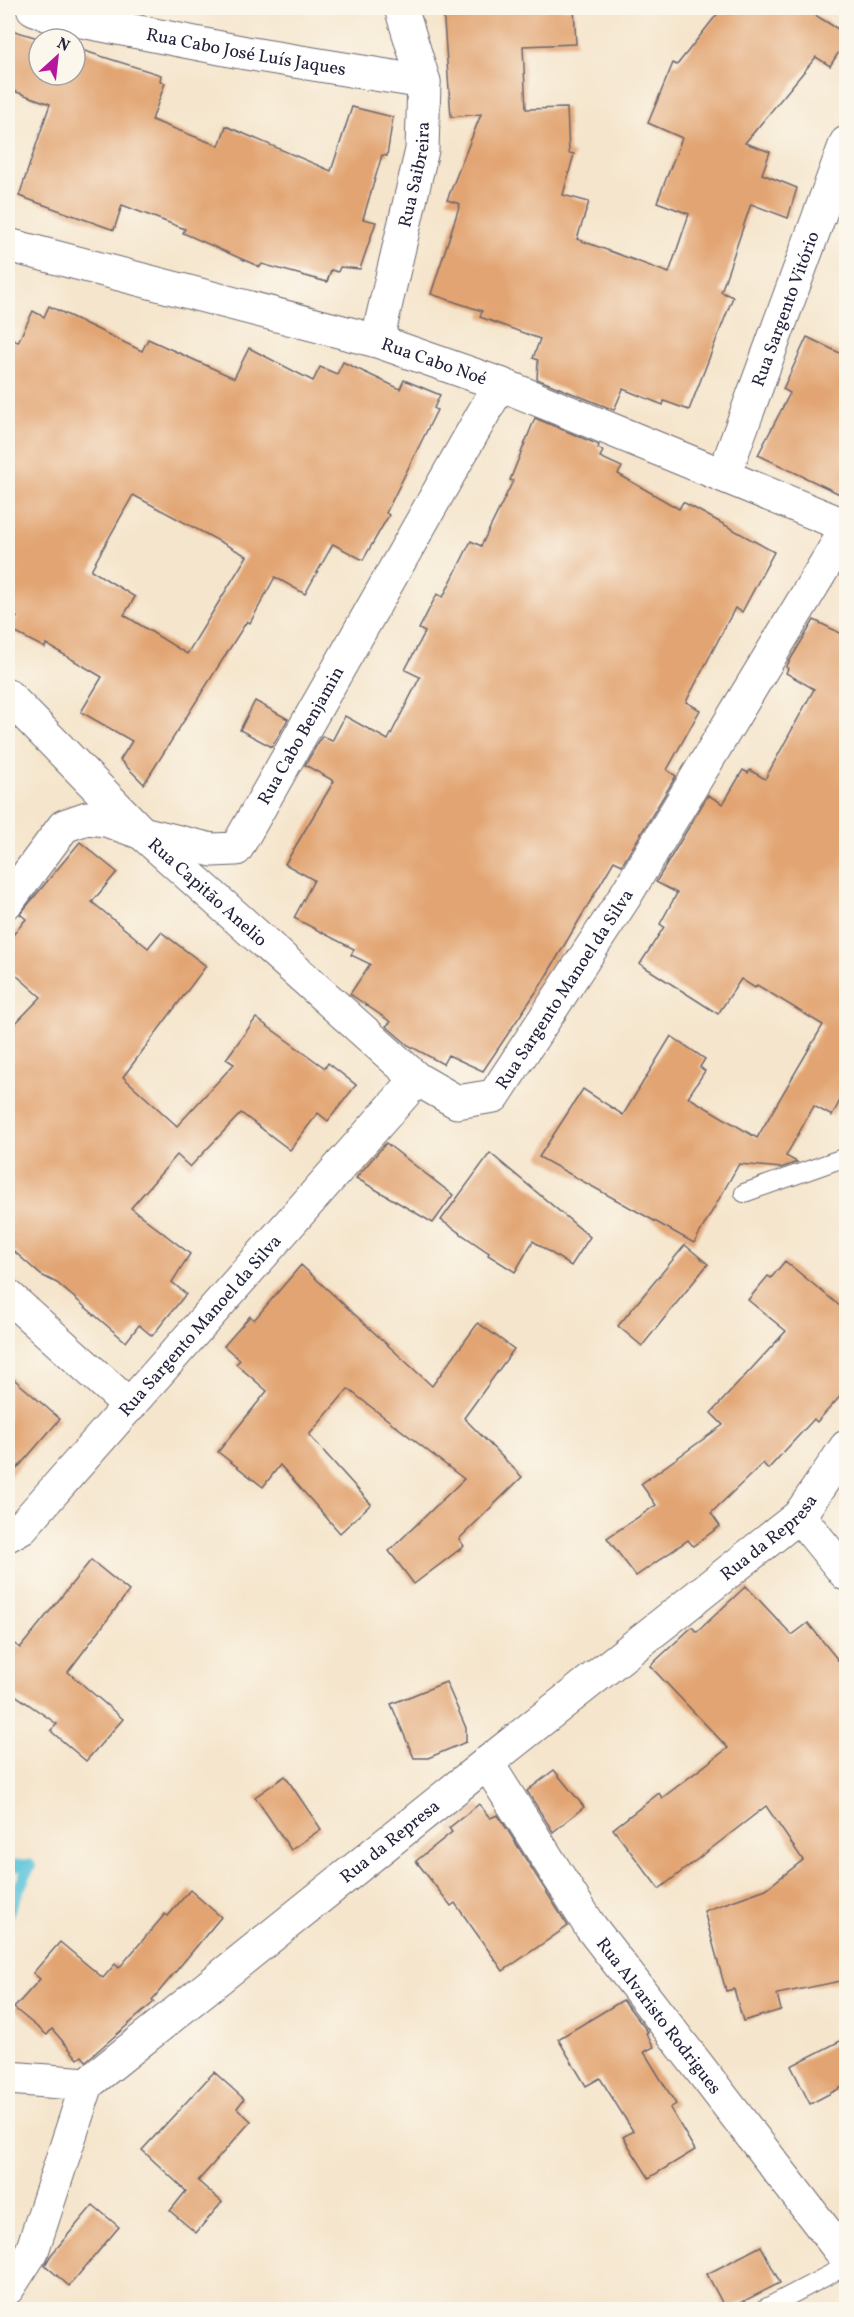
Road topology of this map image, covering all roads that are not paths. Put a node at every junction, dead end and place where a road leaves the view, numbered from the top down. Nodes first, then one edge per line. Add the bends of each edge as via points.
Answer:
1 (33, 8) edge
2 (401, 8) edge
3 (424, 82) junction
4 (846, 143) edge
5 (8, 245) edge
6 (377, 341) junction
7 (500, 384) junction
8 (724, 475) junction
9 (846, 528) edge
10 (8, 696) edge
11 (142, 833) junction
12 (8, 901) edge
13 (417, 1079) junction
14 (846, 1157) edge
15 (744, 1193) dead end
16 (8, 1296) edge
17 (130, 1406) junction
18 (846, 1447) edge
19 (799, 1516) junction
20 (8, 1535) edge
21 (846, 1574) edge
22 (486, 1763) junction
23 (8, 2078) edge
24 (87, 2085) junction
25 (846, 2258) edge
26 (846, 2266) edge
27 (8, 2288) edge
28 (762, 2310) edge

1 - 3 street, Rua Cabo José Luís Jaques via 46,14 246,53
2 - 3 street, Rua Saibreira
3 - 6 street, Rua Saibreira via 422,150
4 - 8 street, Rua Sargento Vitório
5 - 6 street, Rua Cabo Noé
6 - 7 street, Rua Cabo Noé
7 - 8 street, Rua Cabo Noé
7 - 11 street, Rua Cabo Benjamin via 236,849 212,850
8 - 9 street, Rua Cabo Noé
9 - 13 street, Rua Sargento Manoel da Silva via 624,898 494,1096 457,1102
10 - 11 street, Rua Capitão Anelio
11 - 12 street, Rua Cabo Benjamin via 106,820 87,818 64,826
11 - 13 street, Rua Capitão Anelio
13 - 17 street, Rua Sargento Manoel da Silva
14 - 15 lane
16 - 17 street
17 - 20 street, Rua Sargento Manoel da Silva via 22,1527
18 - 19 street, Rua da Represa
19 - 21 street
19 - 22 street, Rua da Represa
22 - 24 street, Rua da Represa
22 - 25 street, Rua Alvaristo Rodrigues via 590,1926
23 - 24 street
24 - 27 street via 32,2251
26 - 28 lane

